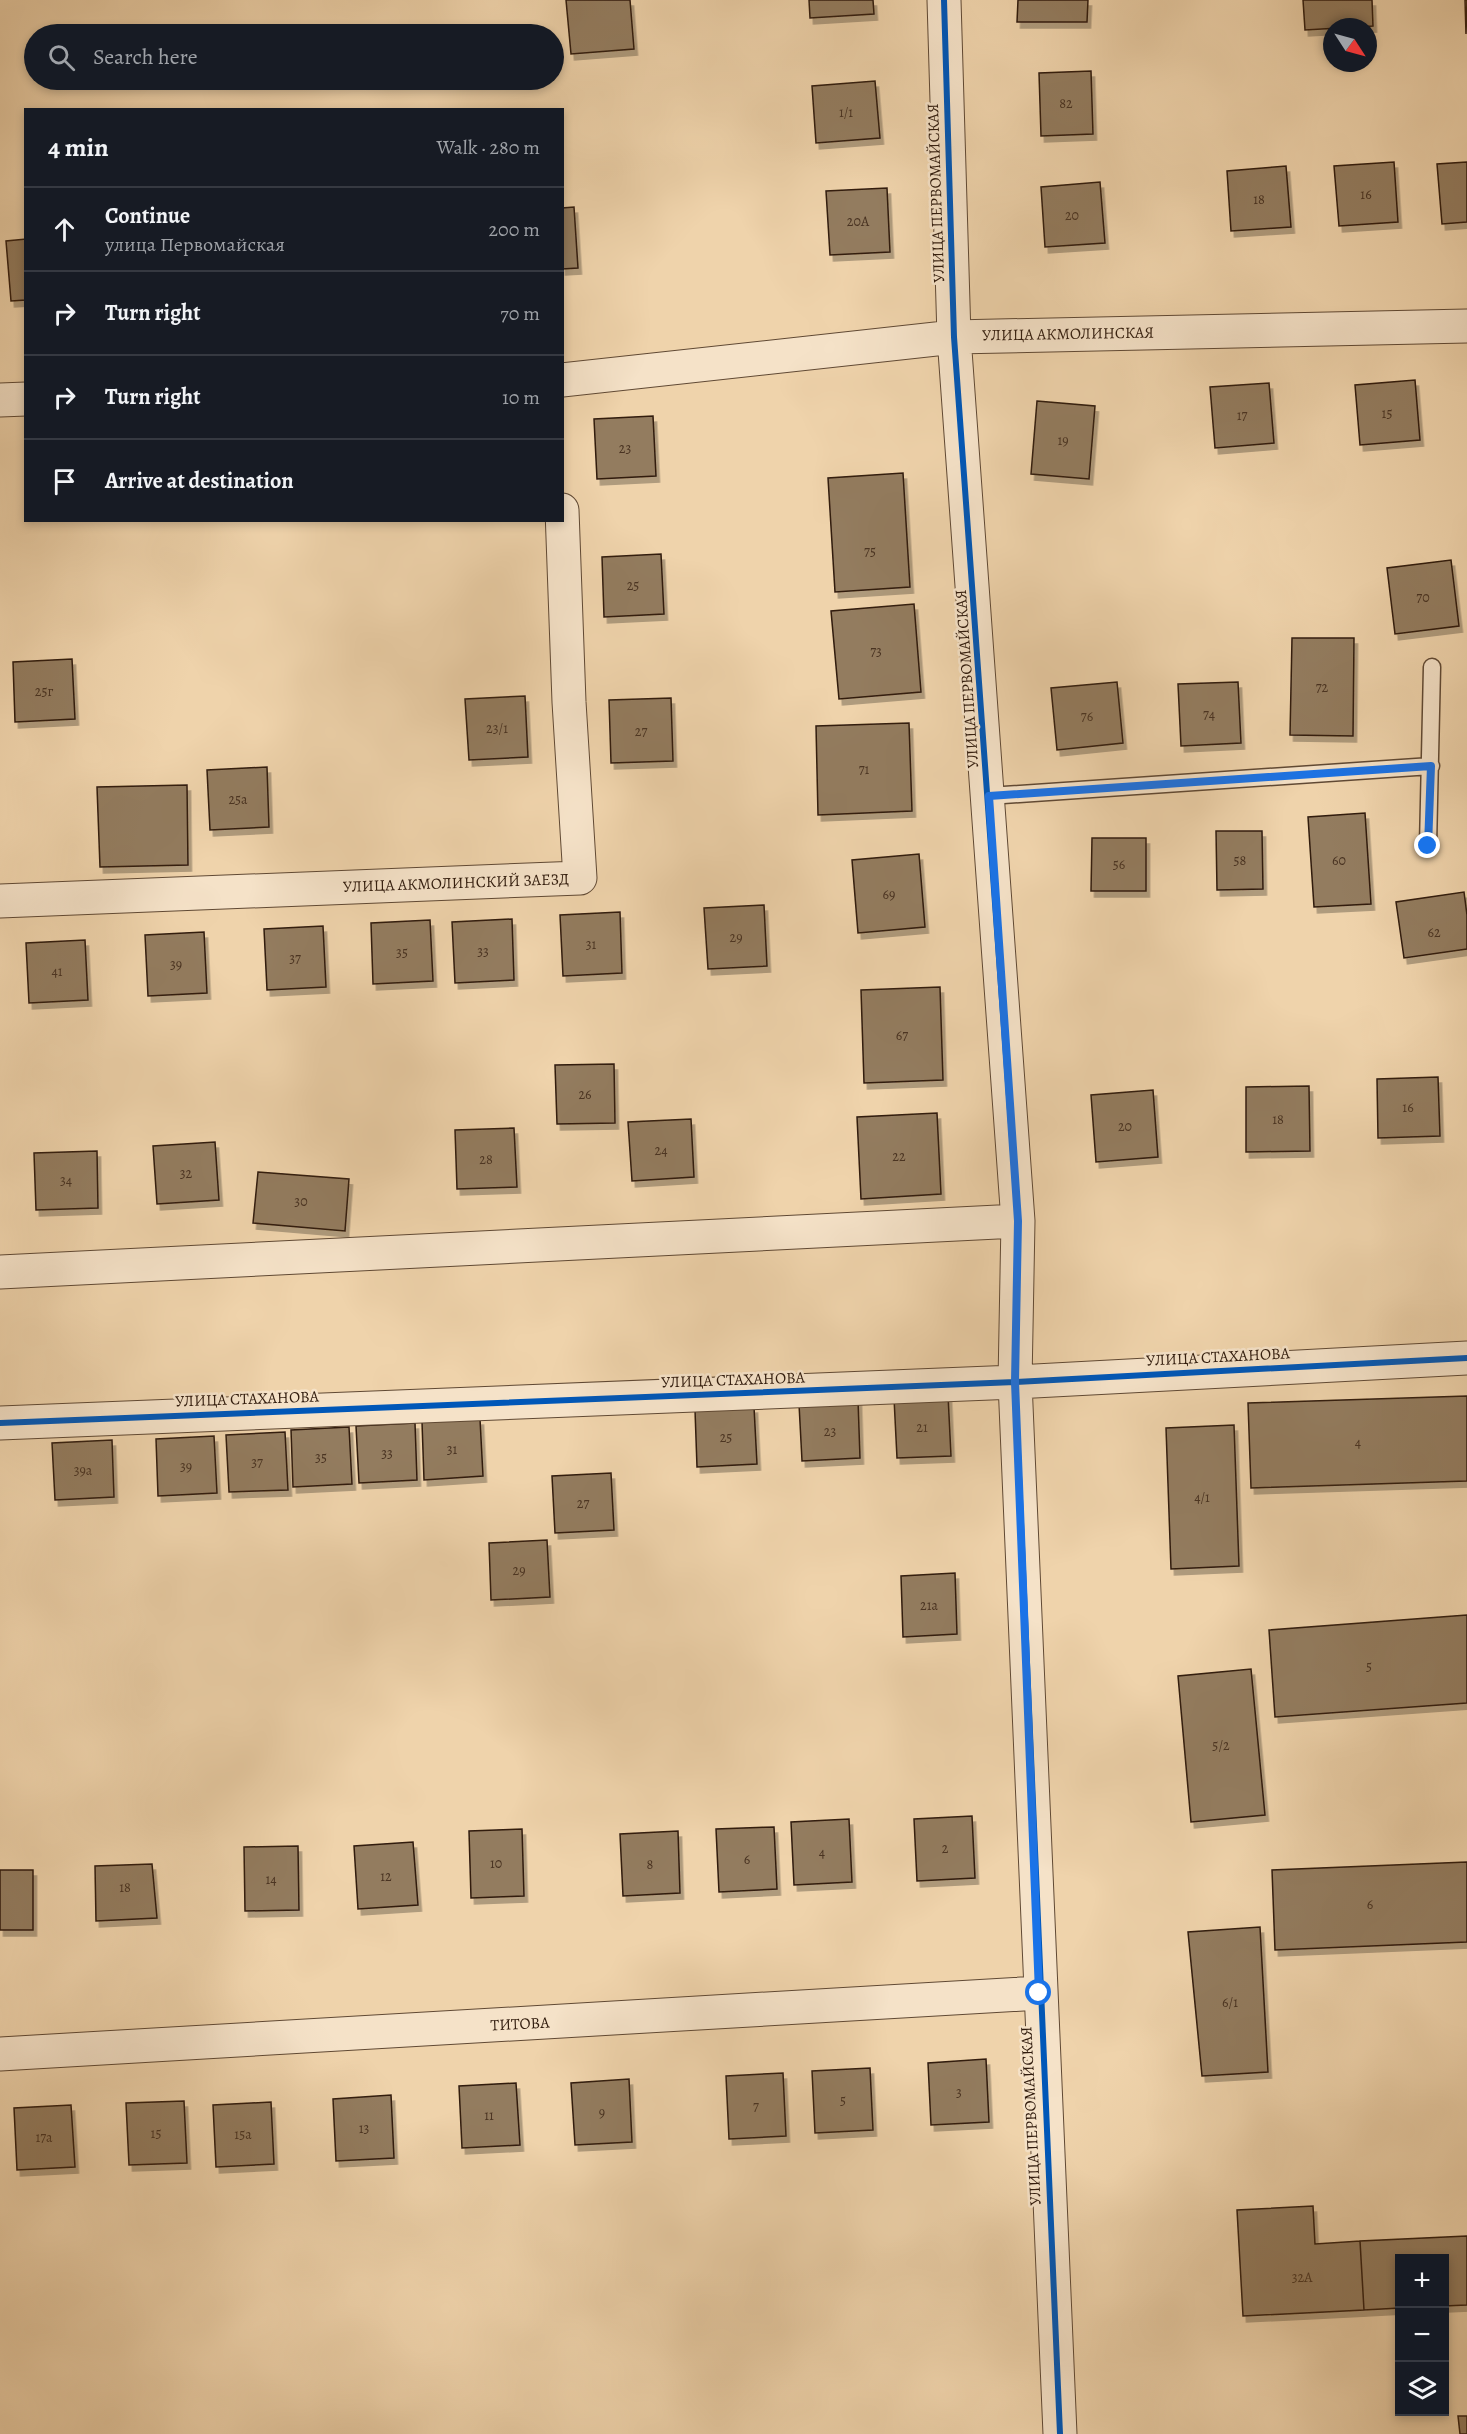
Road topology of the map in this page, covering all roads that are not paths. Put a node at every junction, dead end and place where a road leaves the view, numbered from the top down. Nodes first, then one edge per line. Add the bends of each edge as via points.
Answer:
1 (944, 0) edge
2 (1467, 326) edge
3 (954, 337) junction
4 (564, 380) edge
5 (24, 399) edge
6 (0, 400) edge
7 (562, 522) edge
8 (1432, 667) dead end
9 (1431, 766) junction
10 (989, 796) junction
11 (1428, 846) dead end
12 (0, 901) edge
13 (1018, 1221) junction
14 (0, 1272) edge
15 (1467, 1358) edge
16 (1015, 1382) junction
17 (0, 1423) edge
18 (1039, 1993) junction
19 (0, 2054) edge
20 (1060, 2434) edge

1 - 3 street, УЛИЦА ПЕРВОМАЙСКАЯ
2 - 3 street, УЛИЦА АКМОЛИНСКАЯ
3 - 4 street, УЛИЦА АКМОЛИНСКАЯ
3 - 10 street, УЛИЦА ПЕРВОМАЙСКАЯ
5 - 6 street
7 - 12 street, УЛИЦА АКМОЛИНСКИЙ ЗАЕЗД via 580,878
8 - 9 lane
9 - 10 lane
9 - 11 lane
10 - 13 street, УЛИЦА ПЕРВОМАЙСКАЯ
13 - 14 street
13 - 16 street, УЛИЦА ПЕРВОМАЙСКАЯ
15 - 16 street, УЛИЦА СТАХАНОВА
16 - 17 street, УЛИЦА СТАХАНОВА
16 - 18 street, УЛИЦА ПЕРВОМАЙСКАЯ
18 - 19 street, ТИТОВА
18 - 20 street, УЛИЦА ПЕРВОМАЙСКАЯ

